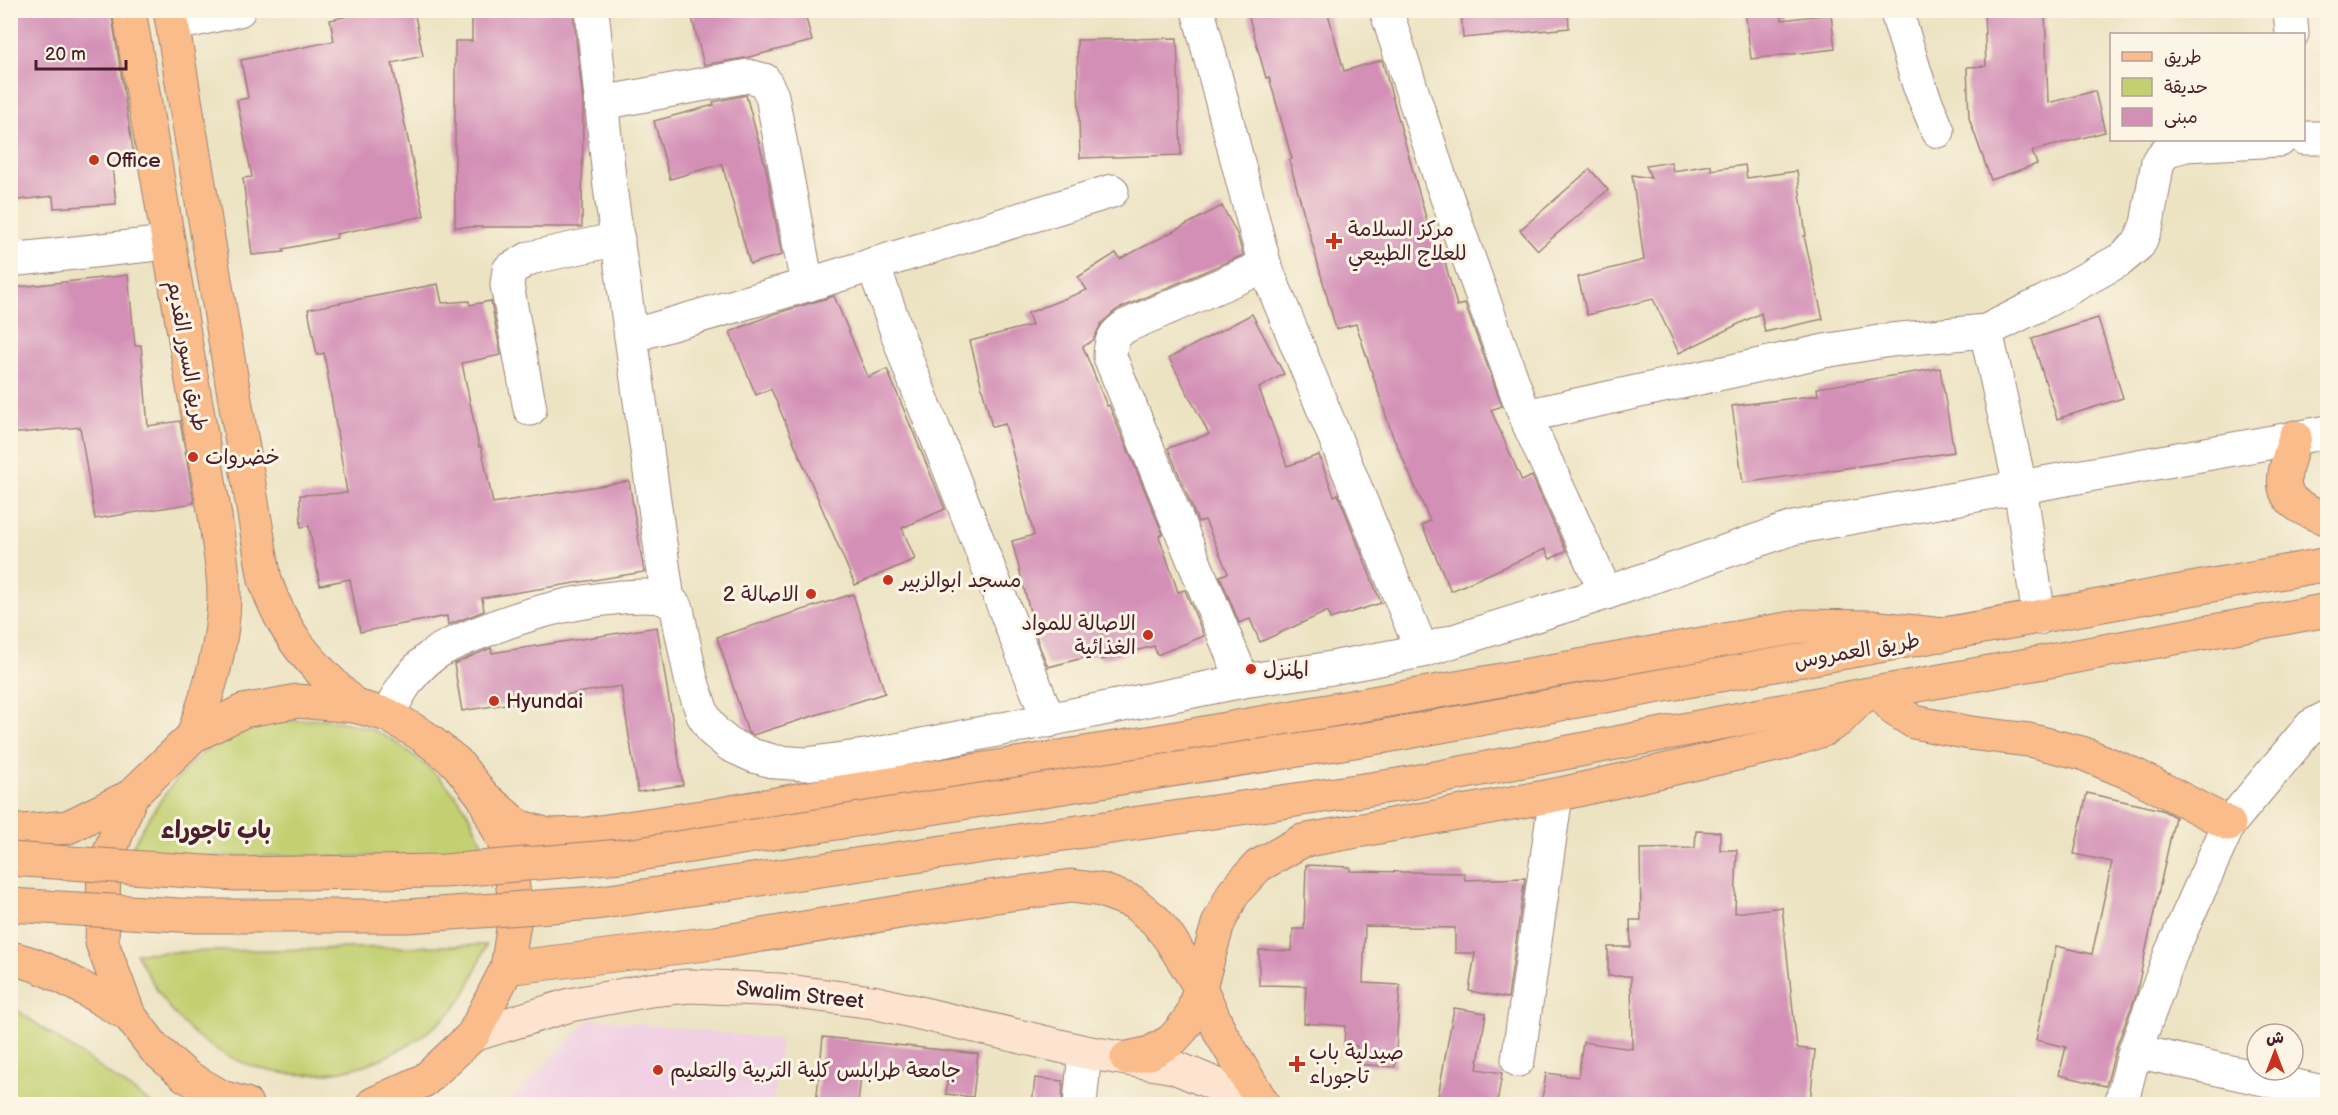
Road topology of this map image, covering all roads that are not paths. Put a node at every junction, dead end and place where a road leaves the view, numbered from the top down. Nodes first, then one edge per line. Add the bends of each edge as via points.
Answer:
1 (129, 10) edge
2 (239, 10) edge
3 (592, 10) edge
4 (1198, 10) edge
5 (1386, 10) edge
6 (1896, 10) edge
7 (2290, 10) edge
8 (171, 18) edge
9 (2292, 33) edge
10 (602, 103) junction
11 (1938, 131) dead end
12 (2305, 138) edge
13 (2328, 138) edge
14 (2261, 141) edge
15 (1112, 190) dead end
16 (618, 239) junction
17 (167, 243) junction
18 (10, 260) edge
19 (873, 264) junction
20 (1265, 266) junction
21 (807, 285) junction
22 (1986, 331) junction
23 (631, 336) junction
24 (530, 409) dead end
25 (1525, 416) junction
26 (2328, 432) edge
27 (2295, 437) junction
28 (2020, 486) junction
29 (2328, 519) edge
30 (2328, 564) edge
31 (1606, 593) junction
32 (668, 600) junction
33 (2328, 610) edge
34 (2039, 618) junction
35 (1943, 635) junction
36 (1422, 651) junction
37 (1243, 681) junction
38 (1872, 694) junction
39 (355, 706) junction
40 (388, 715) junction
41 (1049, 721) junction
42 (2322, 724) edge
43 (193, 736) junction
44 (1556, 795) junction
45 (131, 796) junction
46 (483, 796) junction
47 (2229, 824) junction
48 (10, 832) edge
49 (10, 859) edge
50 (10, 905) edge
51 (10, 958) edge
52 (507, 968) junction
53 (1200, 987) junction
54 (129, 1015) junction
55 (473, 1035) junction
56 (2135, 1051) junction
57 (1085, 1052) junction
58 (1127, 1058) junction
59 (1518, 1060) dead end
60 (416, 1092) edge
61 (2328, 1093) edge
62 (234, 1102) edge
63 (373, 1104) edge
64 (1080, 1104) edge
65 (1248, 1104) edge
66 (1263, 1104) edge
67 (2121, 1104) edge

1 - 17 main road, طريق السور القديم
2 - 8 street
3 - 10 street
4 - 20 street
5 - 25 street via 1441,180
6 - 11 street
7 - 9 street
8 - 39 main road, طريق السور القديم via 265,580 289,634
10 - 16 street
10 - 21 street via 748,76 764,80 772,96
12 - 13 street
14 - 22 street via 2186,145 2168,150 2158,161 2147,224 2139,244 2120,260
15 - 19 street
16 - 23 street
16 - 24 street via 530,258 509,270 507,285
17 - 18 street
17 - 43 main road, طريق السور القديم via 224,594 217,655
19 - 21 street
19 - 41 street via 910,369
20 - 36 street
20 - 37 street via 1126,326 1114,335 1110,350
21 - 23 street
22 - 25 street via 1824,351
22 - 28 street
23 - 32 street
25 - 31 street
26 - 27 street
27 - 28 street
27 - 29 main road via 2283,478 2288,496 2303,510
28 - 31 street via 1793,528
28 - 34 street
30 - 34 main road, طريق العمروس
31 - 36 street
32 - 40 street via 635,596 587,600 551,607 478,633 428,659 399,691
32 - 41 street via 679,615 691,679 703,715 714,732 730,745 754,756 806,764
33 - 38 main road
34 - 35 main road, طريق العمروس
35 - 46 main road via 1871,627 1803,626 1165,740 586,834 548,835 518,826
35 - 49 main road, طريق العمروس, bridge via 1386,736 633,855 444,871 235,874
36 - 37 street
37 - 41 street
38 - 44 main road via 1823,730 1781,744
38 - 47 main road via 1914,722 2029,740 2082,753
38 - 50 main road, bridge via 1404,784 596,903 408,916 196,916
39 - 40 main road
39 - 43 main road via 297,701 243,711
40 - 46 main road via 456,762
42 - 47 street
43 - 45 main road
44 - 53 main road via 1302,841 1258,866 1234,892 1218,924
44 - 59 street
45 - 48 main road via 68,827
45 - 54 main road via 104,867 102,943
46 - 52 main road via 508,850 516,910
47 - 56 street via 2171,953
51 - 54 main road via 59,977
52 - 53 main road via 714,943 1071,886 1101,890 1134,902 1170,939
52 - 55 main road
53 - 58 main road via 1192,1015 1171,1041 1150,1053
53 - 66 main road via 1221,1034
54 - 62 main road via 154,1049 186,1076
55 - 57 main road, Swalim Street via 570,1005 689,986 780,990 873,1002
55 - 60 main road
56 - 61 street
56 - 67 street
57 - 58 main road, Swalim Street
57 - 64 street
58 - 65 main road, Swalim Street via 1174,1067 1215,1084
60 - 63 main road

